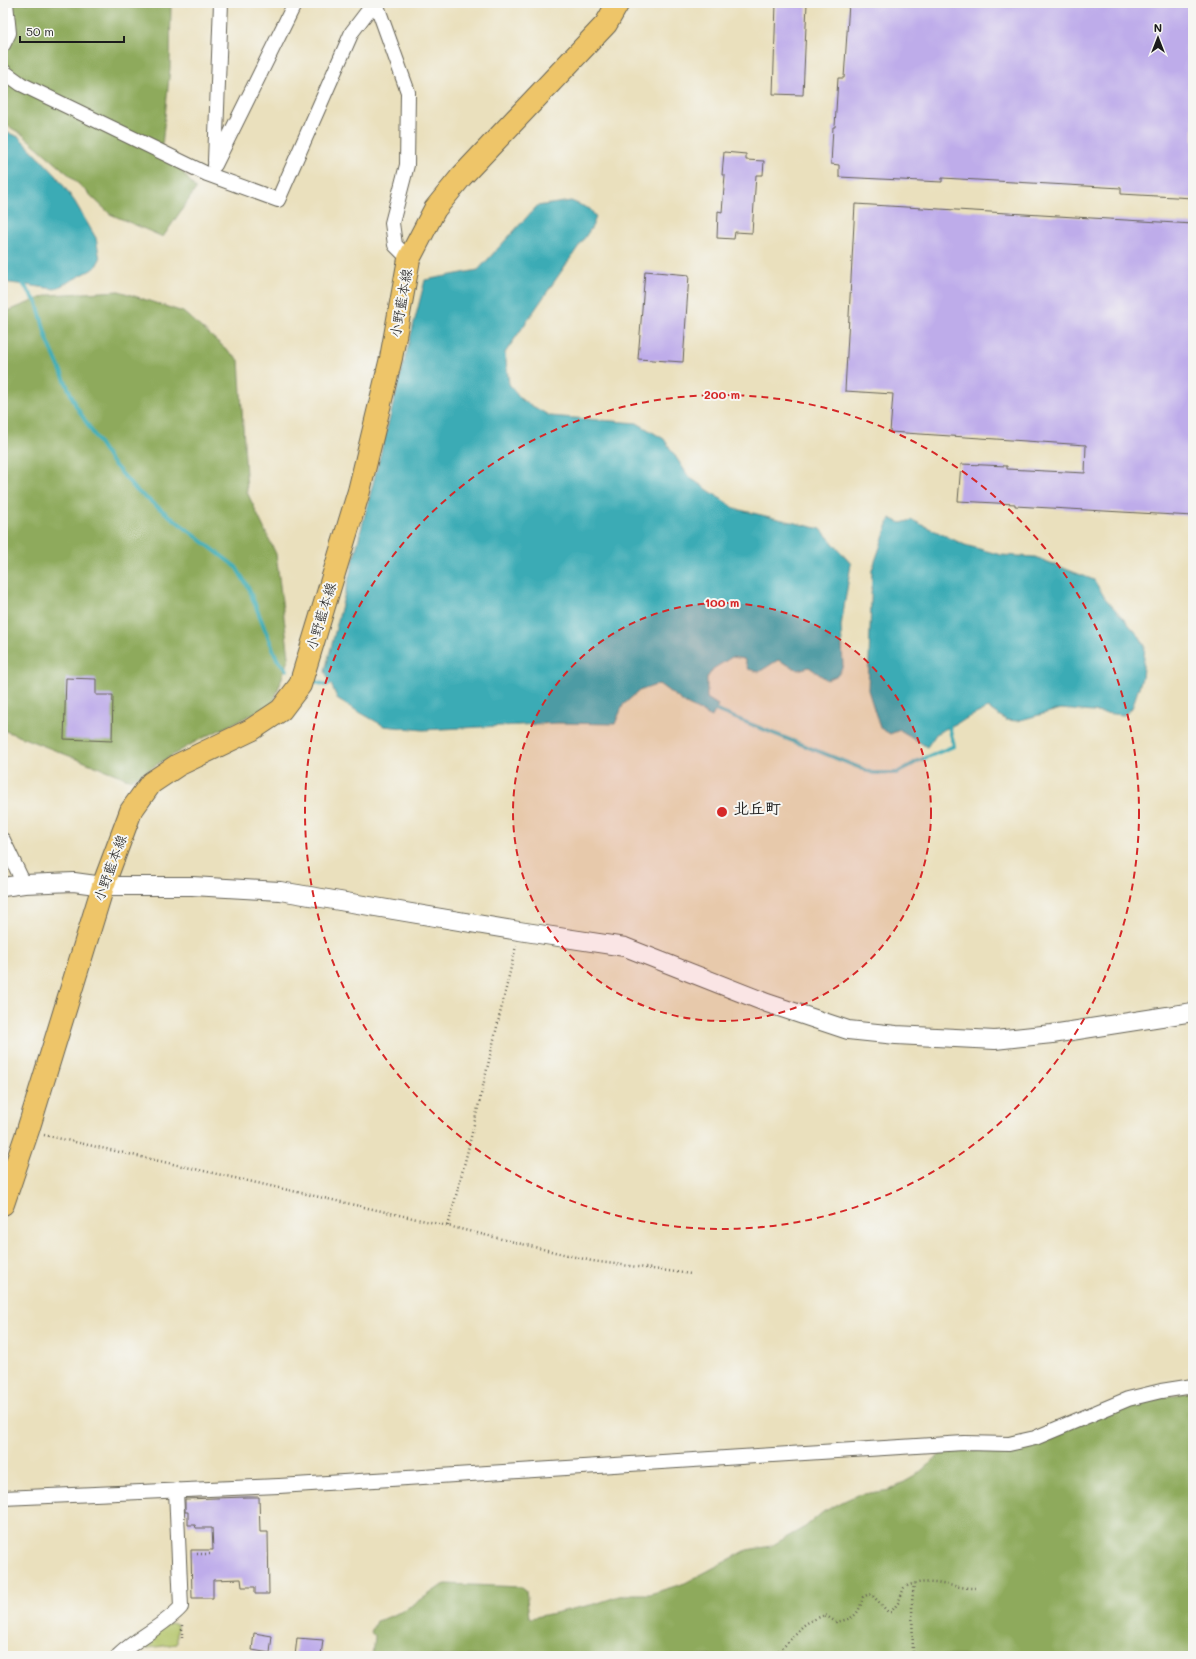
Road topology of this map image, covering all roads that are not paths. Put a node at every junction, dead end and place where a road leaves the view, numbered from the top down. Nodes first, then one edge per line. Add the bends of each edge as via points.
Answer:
1 (6, 3) edge
2 (221, 3) edge
3 (295, 3) edge
4 (375, 3) edge
5 (618, 3) edge
6 (3, 44) edge
7 (3, 70) edge
8 (215, 171) junction
9 (409, 259) junction
10 (3, 840) edge
11 (24, 884) junction
12 (103, 886) junction
13 (3, 887) edge
14 (1193, 1012) edge
15 (3, 1204) edge
16 (1193, 1386) edge
17 (176, 1490) junction
18 (3, 1498) edge
19 (118, 1656) edge

1 - 6 street via 9,33
2 - 8 street
3 - 8 street
4 - 8 street via 352,32 278,200
4 - 9 street via 408,92 406,165 392,222 395,245
5 - 9 main road, 小野藍本線 via 606,24 461,177 435,209
7 - 8 street via 21,84
9 - 12 main road, 小野藍本線 via 391,358 359,491 300,685 281,710 251,730 178,765 151,783 131,811
10 - 11 street
11 - 12 street via 74,882
11 - 13 street
12 - 14 street via 192,886 280,891 625,947 767,1003 848,1030 995,1040 1052,1034
12 - 15 main road, 小野藍本線
16 - 17 street via 1128,1399 1035,1438 1009,1444 964,1443 279,1486
17 - 18 street
17 - 19 street via 181,1607

